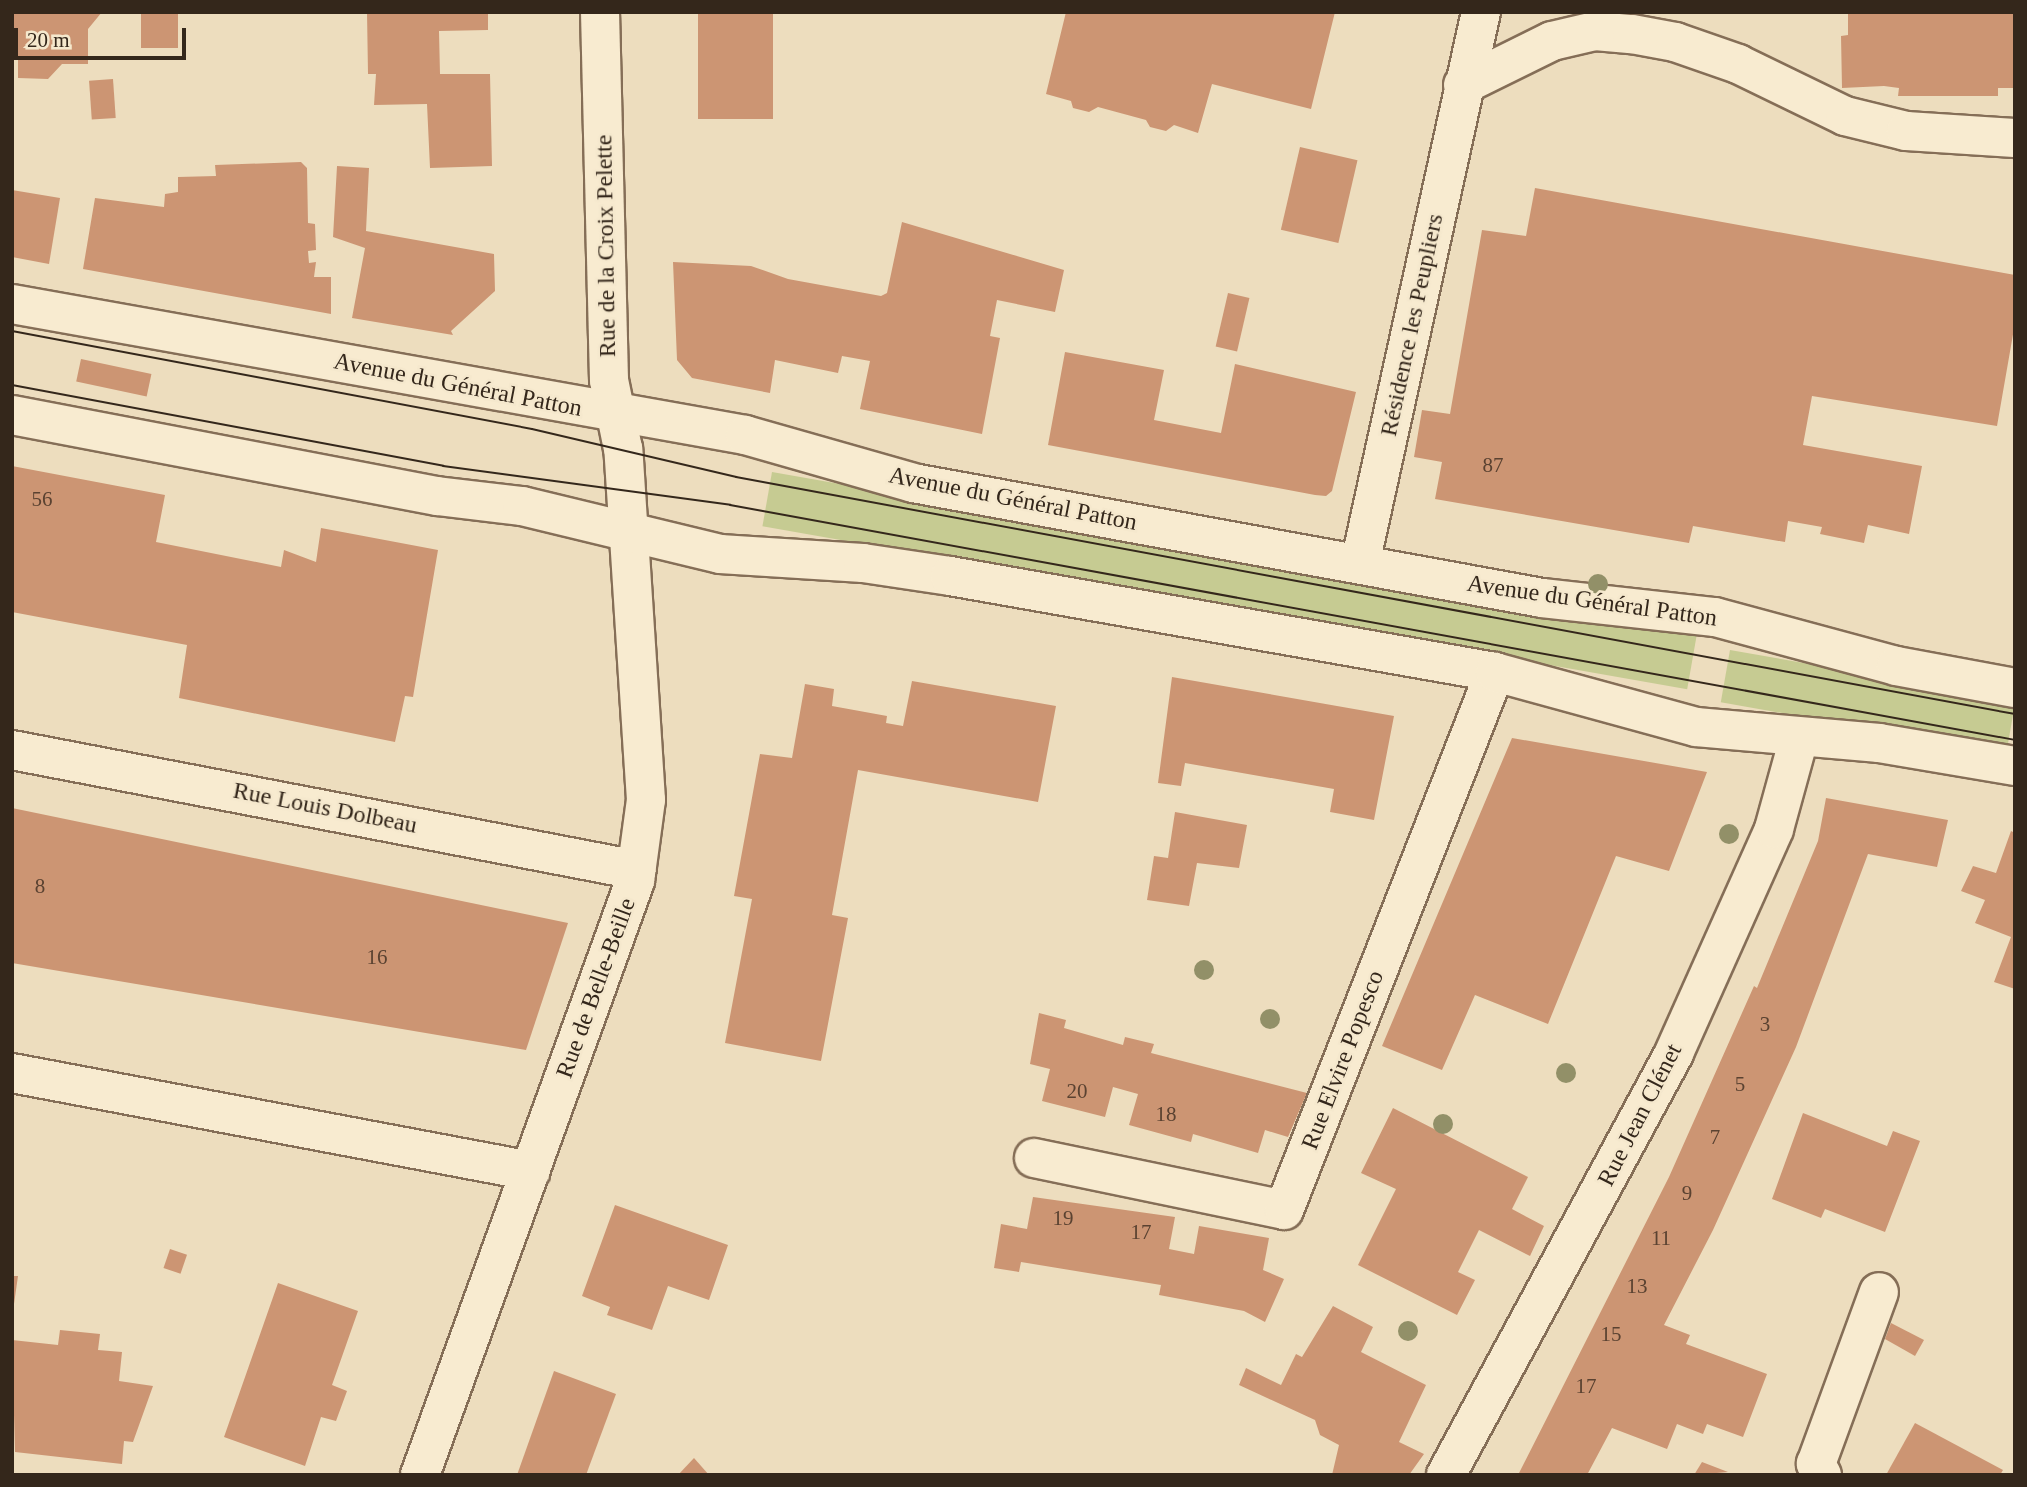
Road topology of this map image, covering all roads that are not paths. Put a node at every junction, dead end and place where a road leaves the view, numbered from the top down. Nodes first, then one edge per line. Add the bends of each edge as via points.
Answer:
1 (600, 12) edge
2 (1481, 12) edge
3 (1463, 85) junction
4 (2015, 138) edge
5 (12, 303) edge
6 (12, 415) edge
7 (616, 415) junction
8 (626, 479) joint
9 (628, 531) junction
10 (1360, 564) junction
11 (1495, 672) junction
12 (2015, 688) edge
13 (1800, 738) junction
14 (12, 750) edge
15 (2015, 766) edge
16 (637, 870) junction
17 (12, 1073) edge
18 (1034, 1158) dead end
19 (531, 1171) junction
20 (1879, 1292) dead end
21 (419, 1475) edge
22 (1446, 1475) edge
23 (1822, 1475) edge

1 - 7 street, Rue de la Croix Pelette via 609,380
2 - 3 street, Résidence les Peupliers
3 - 4 street via 1552,41 1595,31 1632,34 1675,42 1738,64 1844,116 1906,131
3 - 10 street, Résidence les Peupliers
5 - 7 street, Avenue du Général Patton
6 - 9 street via 437,496 522,506
7 - 8 street, Rue de la Croix Pelette
7 - 10 street, Avenue du Général Patton via 745,435 913,483
8 - 9 street, Rue de Belle-Beille
9 - 11 street via 720,554 863,564 950,576
9 - 16 street, Rue de Belle-Beille via 646,800
10 - 12 street, Avenue du Général Patton via 1542,598 1715,617 1896,666
11 - 13 street via 1696,727
11 - 18 street, Rue Elvire Popesco via 1284,1210
13 - 15 street via 1879,743
13 - 22 street, Rue Jean Clénet via 1774,829 1674,1053
14 - 16 street, Rue Louis Dolbeau
16 - 19 street, Rue de Belle-Beille
17 - 19 street
19 - 21 street, Rue de Belle-Beille
20 - 23 street via 1816,1464

